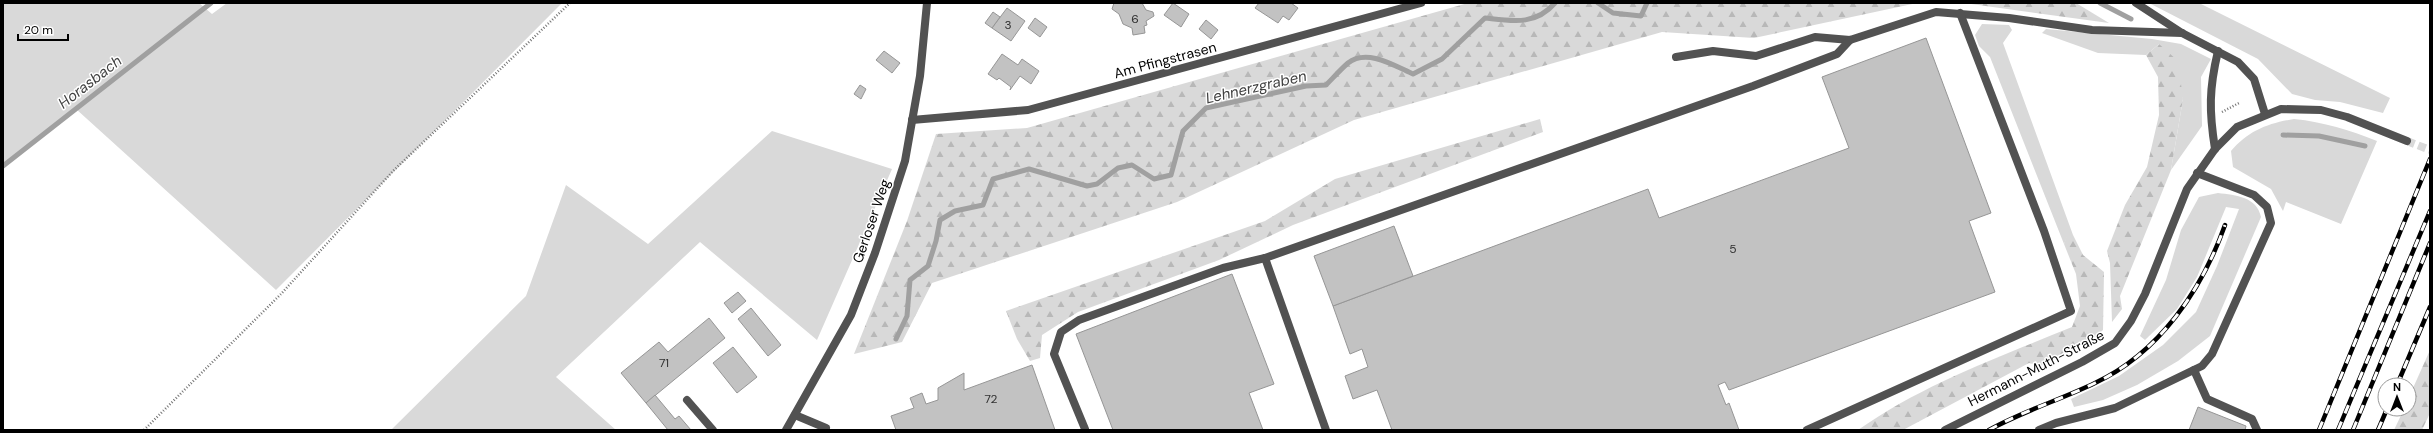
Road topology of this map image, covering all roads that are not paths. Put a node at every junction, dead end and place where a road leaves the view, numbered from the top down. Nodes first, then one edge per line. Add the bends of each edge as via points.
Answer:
1 (927, 3) edge
2 (1421, 3) edge
3 (2136, 3) edge
4 (1960, 13) junction
5 (2182, 33) junction
6 (1850, 40) junction
7 (2218, 51) junction
8 (1676, 57) dead end
9 (2265, 114) junction
10 (912, 120) junction
11 (2408, 141) tunnel mouth
12 (2214, 148) junction
13 (2197, 173) junction
14 (1265, 258) junction
15 (2194, 370) junction
16 (688, 400) dead end
17 (795, 415) junction
18 (826, 428) dead end
19 (1085, 429) edge
20 (713, 430) edge
21 (786, 430) edge
22 (1326, 430) edge
23 (1807, 430) edge
24 (1945, 430) edge
25 (2039, 430) edge
26 (2257, 430) edge

1 - 10 street, Gerloser Weg via 920,76
2 - 10 street, Am Pfingstrasen via 1028,110
3 - 5 street
4 - 5 street via 2092,30
4 - 6 street via 1936,12
4 - 23 street via 2044,231 2071,311
5 - 7 street
6 - 8 street via 1815,37 1756,56 1713,51
6 - 14 street via 1836,54 1760,83
7 - 9 street via 2238,62 2254,79
7 - 12 street via 2210,83
9 - 11 street, Hermann-Muth-Straße via 2281,109 2321,110
9 - 12 street, Hermann-Muth-Straße via 2237,127
10 - 17 street, Gerloser Weg via 896,189 851,315
12 - 13 street, Hermann-Muth-Straße
13 - 15 street via 2254,194 2267,207 2271,223 2212,354 2202,366
13 - 24 street, Hermann-Muth-Straße via 2179,207 2132,321 2115,343
14 - 19 street via 1223,268 1144,296 1078,320 1061,332 1054,354
14 - 22 street
15 - 25 street via 2115,408
15 - 26 street via 2207,399 2252,419
16 - 20 street
17 - 18 street
17 - 21 street, Gerloser Weg

